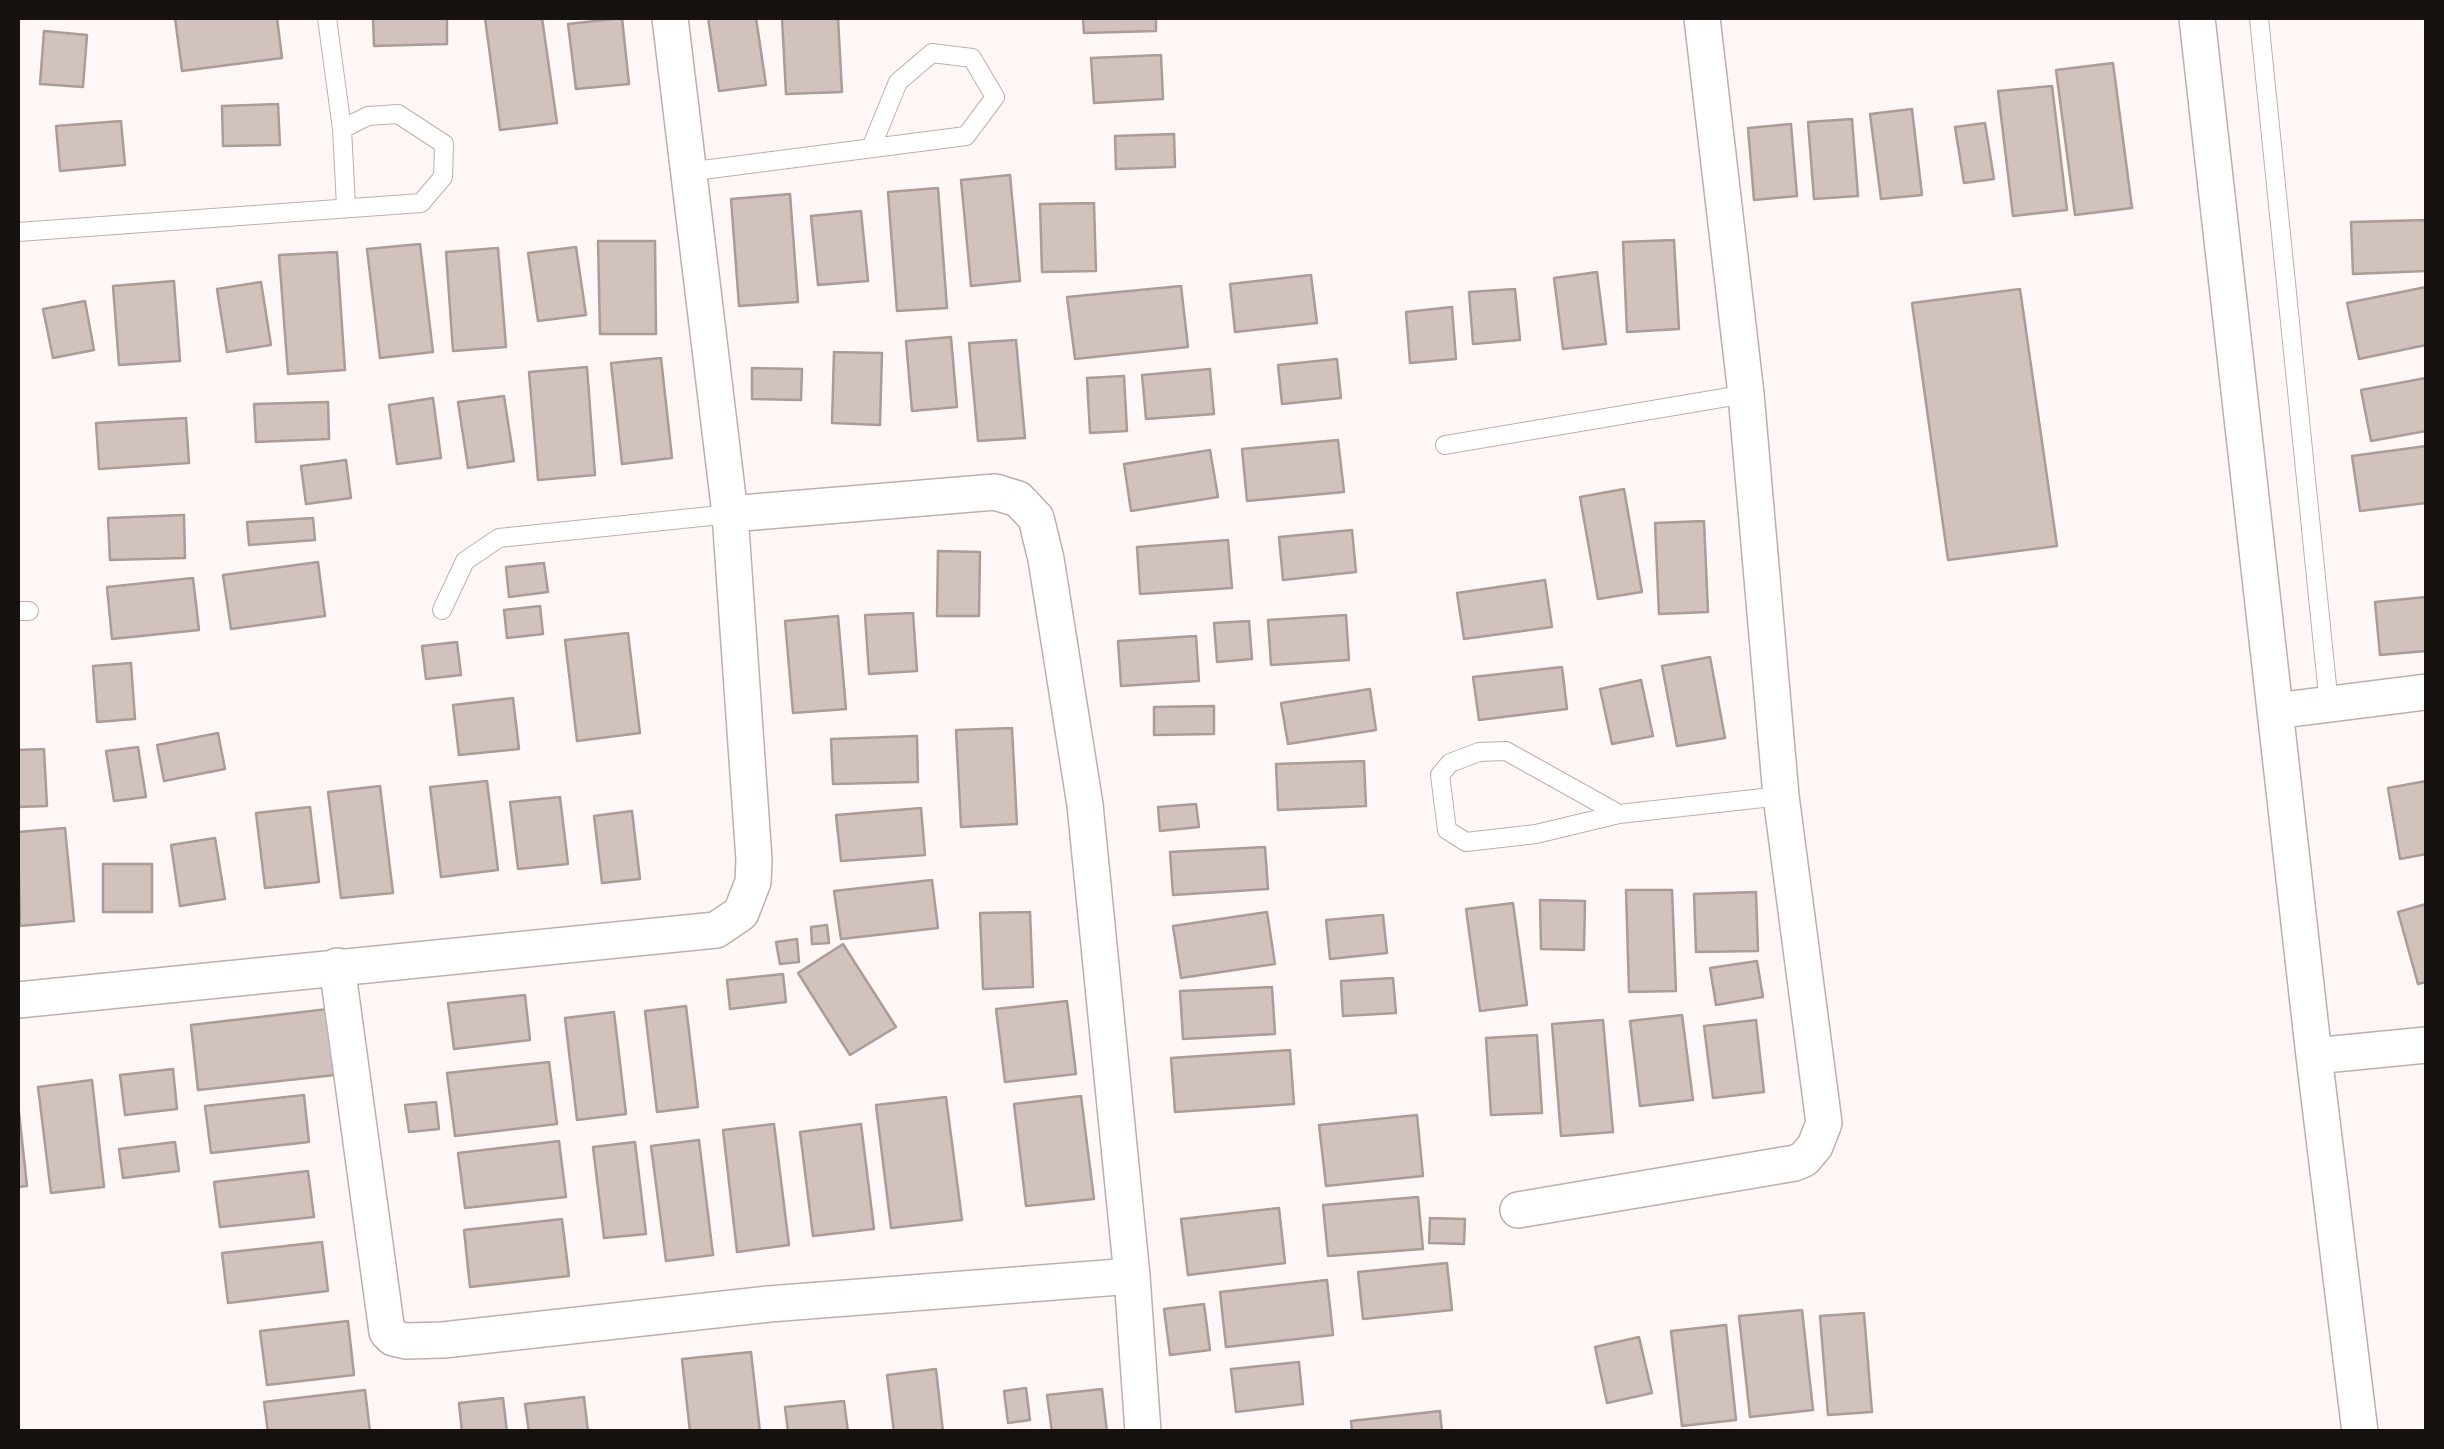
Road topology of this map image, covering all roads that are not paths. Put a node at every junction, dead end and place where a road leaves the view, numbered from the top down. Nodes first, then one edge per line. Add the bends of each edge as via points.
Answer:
1 (326, 18) edge
2 (670, 18) edge
3 (1685, 18) edge
4 (1705, 18) edge
5 (2196, 18) edge
6 (2259, 18) edge
7 (342, 129) junction
8 (871, 148) junction
9 (687, 172) junction
10 (346, 206) junction
11 (18, 232) edge
12 (1746, 394) junction
13 (1445, 445) dead end
14 (730, 514) junction
15 (442, 610) dead end
16 (2426, 692) edge
17 (2330, 704) junction
18 (2275, 711) junction
19 (1782, 796) junction
20 (1619, 814) junction
21 (337, 966) junction
22 (18, 1000) edge
23 (2426, 1045) edge
24 (2314, 1056) junction
25 (1518, 1210) dead end
26 (1132, 1276) junction
27 (1143, 1432) edge
28 (2360, 1432) edge

1 - 7 lane
2 - 9 street
3 - 4 street
4 - 12 street
5 - 18 street
6 - 17 lane
7 - 10 lane
7 - 10 lane via 368,116 398,114 444,144 443,177 421,203
8 - 8 lane via 898,82 932,53 972,58 995,96 966,136
8 - 9 lane
9 - 14 street
10 - 11 lane
12 - 13 lane
12 - 19 street
14 - 15 lane via 498,538 465,561
14 - 21 street via 754,860 742,913 716,930
14 - 26 street via 995,492 1018,499 1036,518 1084,805
16 - 17 street
17 - 18 street
18 - 24 street
19 - 20 lane
19 - 25 street via 1822,1086 1824,1123 1815,1146 1795,1162
20 - 20 lane via 1466,842 1448,830 1440,774 1479,752 1506,751
21 - 22 street
21 - 26 street via 387,1332 393,1338 443,1340 768,1304
23 - 24 street
24 - 28 street
26 - 27 street

